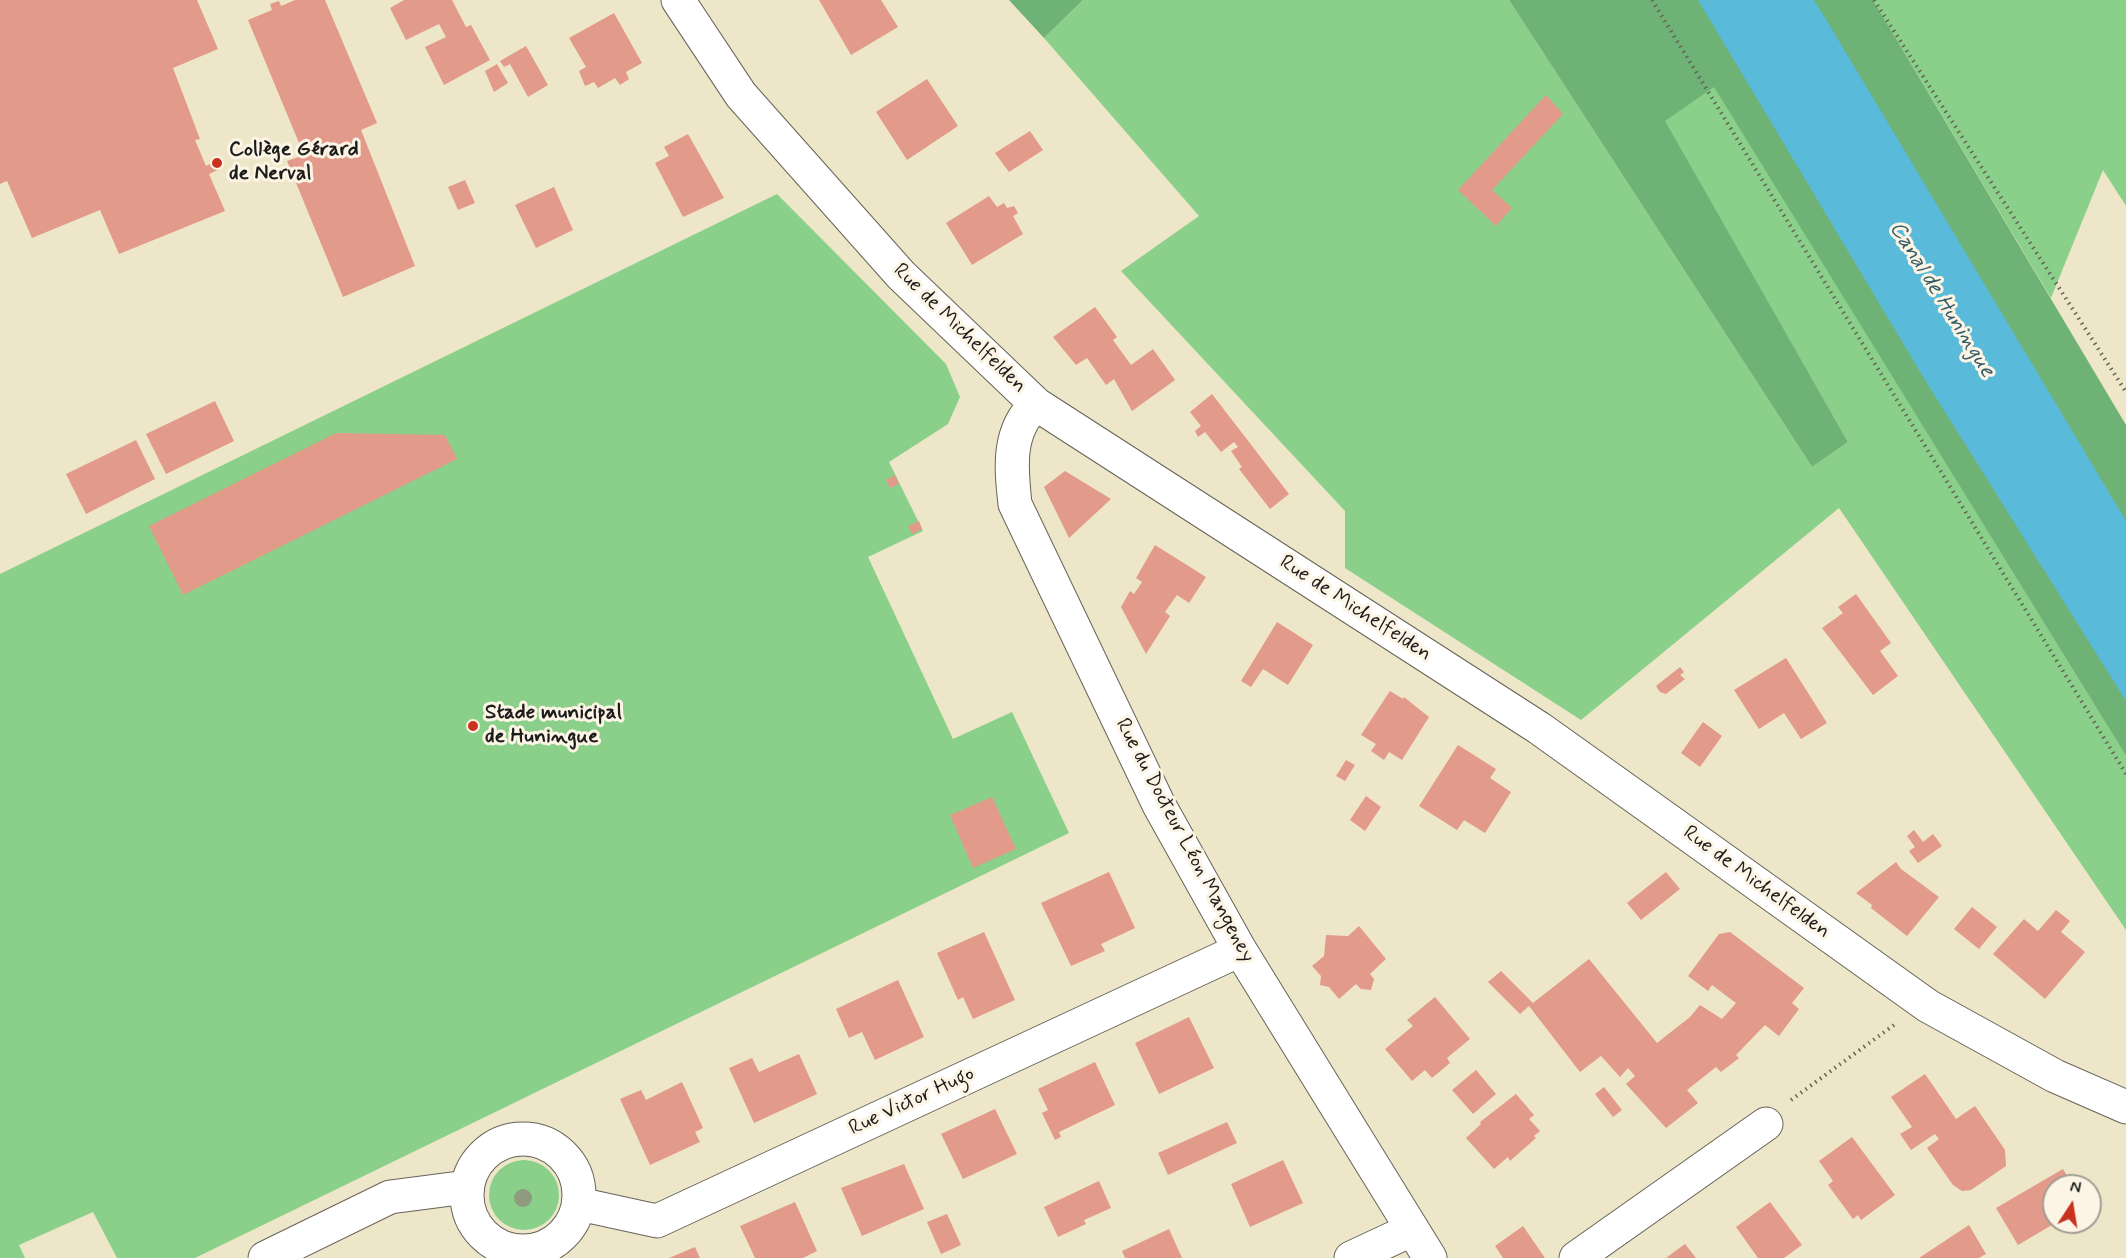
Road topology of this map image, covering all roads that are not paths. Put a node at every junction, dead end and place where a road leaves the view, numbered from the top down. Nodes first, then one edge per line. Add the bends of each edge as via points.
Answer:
1 (678, 0) edge
2 (1036, 404) junction
3 (1240, 950) junction
4 (2126, 1107) edge
5 (1766, 1124) road end
6 (467, 1188) junction
7 (579, 1204) junction
8 (1411, 1230) junction
9 (264, 1258) edge
10 (1351, 1258) edge
11 (1430, 1258) edge
12 (1576, 1258) edge

1 - 2 street, Rue de Michelfelden via 741,95 901,275
2 - 3 street, Rue du Docteur Léon Mangeney via 1025,414 1010,460 1015,504 1159,805
2 - 4 street, Rue de Michelfelden via 1539,728 1922,1001 2055,1076
3 - 7 street, Rue Victor Hugo via 657,1221
3 - 8 street, Rue du Docteur Léon Mangeney
5 - 12 street
6 - 7 street via 471,1218 482,1234 497,1246 516,1251 536,1251 553,1244 568,1231
6 - 7 street via 474,1166 489,1150 510,1140 532,1139 554,1147 568,1160 578,1177
6 - 9 street via 390,1197
8 - 10 street
8 - 11 street, Rue du Docteur Léon Mangeney

